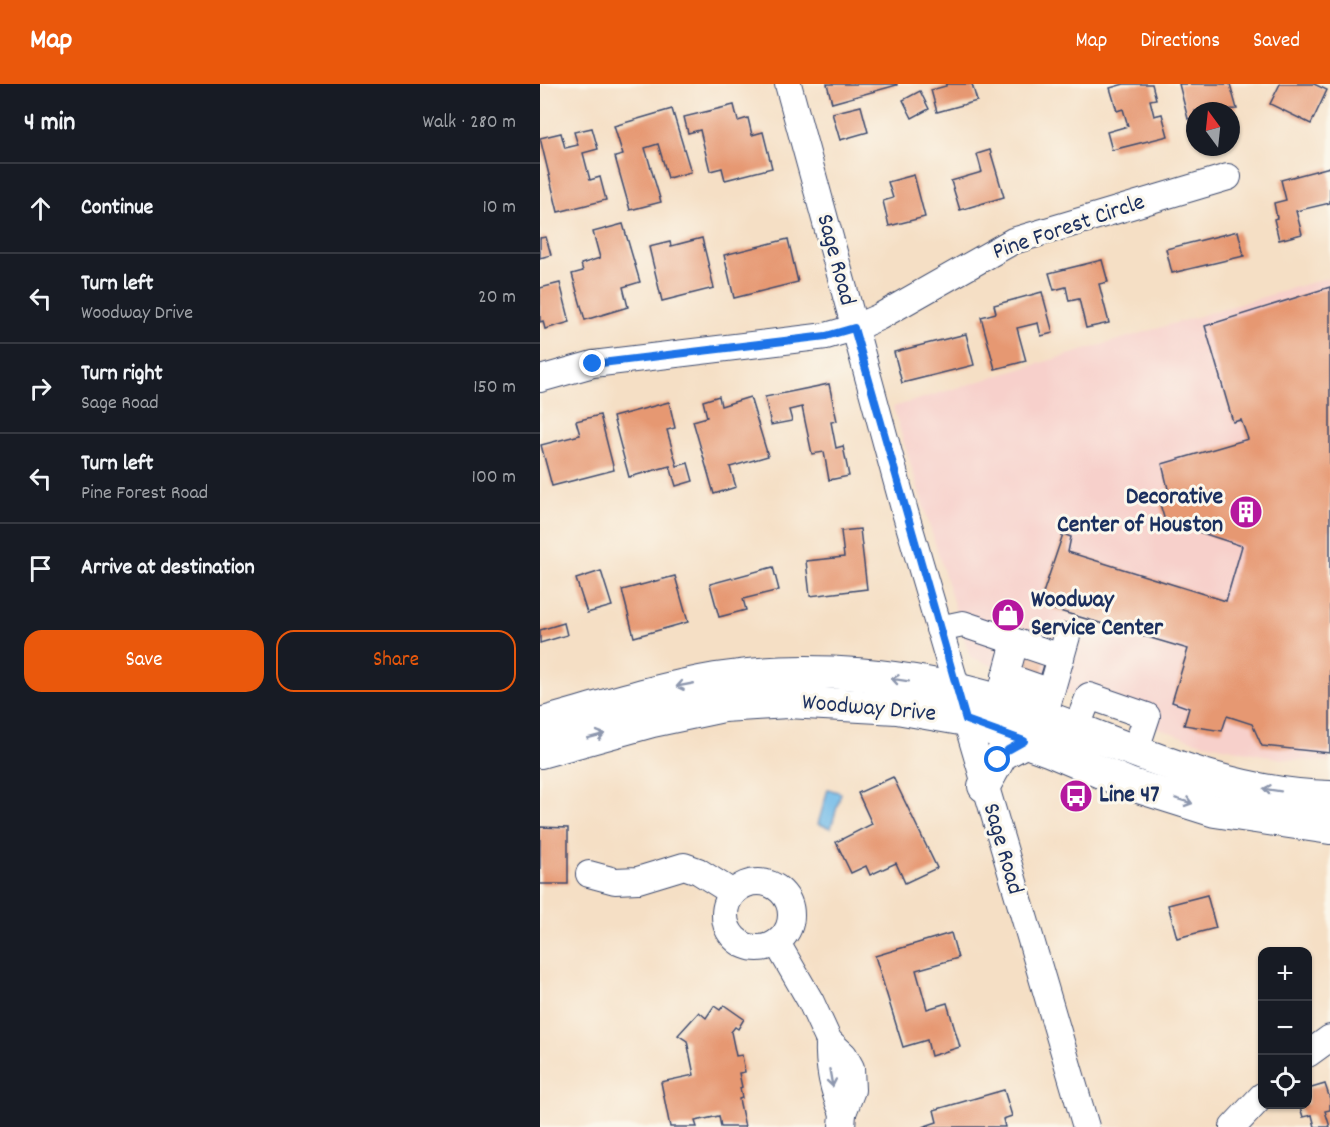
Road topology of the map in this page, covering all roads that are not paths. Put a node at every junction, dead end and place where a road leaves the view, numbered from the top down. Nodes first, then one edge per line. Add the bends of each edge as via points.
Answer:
1 (788, 84) edge
2 (1228, 177) dead end
3 (854, 328) junction
4 (540, 379) edge
5 (939, 629) junction
6 (1015, 642) junction
7 (1002, 688) junction
8 (958, 690) junction
9 (720, 692) junction
10 (1047, 704) junction
11 (966, 720) junction
12 (542, 739) edge
13 (1024, 741) junction
14 (984, 786) junction
15 (1330, 797) edge
16 (1330, 828) edge
17 (589, 874) dead end
18 (733, 892) junction
19 (777, 943) junction
20 (1258, 1101) edge
21 (843, 1120) edge
22 (1086, 1127) edge
23 (1233, 1127) edge

1 - 3 street, Sage Road
2 - 3 street, Pine Forest Circle via 1013,241 908,302
3 - 4 street, Pine Forest Circle via 826,336 593,364
3 - 5 street, Sage Road
5 - 6 street via 963,624
5 - 8 street, Sage Road
6 - 7 street
6 - 10 street via 1064,646
7 - 8 main road, Woodway Drive
7 - 10 main road, Woodway Drive
8 -> 9 main road, Woodway Drive via 852,675 757,674
8 - 11 street, Sage Road
9 - 11 main road, Woodway Drive via 788,702 897,708
9 - 12 main road, Woodway Drive via 652,721
15 -> 10 main road, Woodway Drive via 1230,783 1135,752 1076,729
11 - 13 main road, Woodway Drive
11 - 14 street, Sage Road
13 - 14 main road via 1002,754
13 -> 16 main road, Woodway Drive via 1129,784 1215,811
14 - 22 street, Sage Road
17 - 18 street via 615,881 638,880 684,866
18 - 19 street via 724,913 729,933 746,947 767,948
18 - 19 street via 764,882 784,894 789,903 790,926
19 - 21 street via 829,1041 852,1068 852,1090
20 - 23 street

